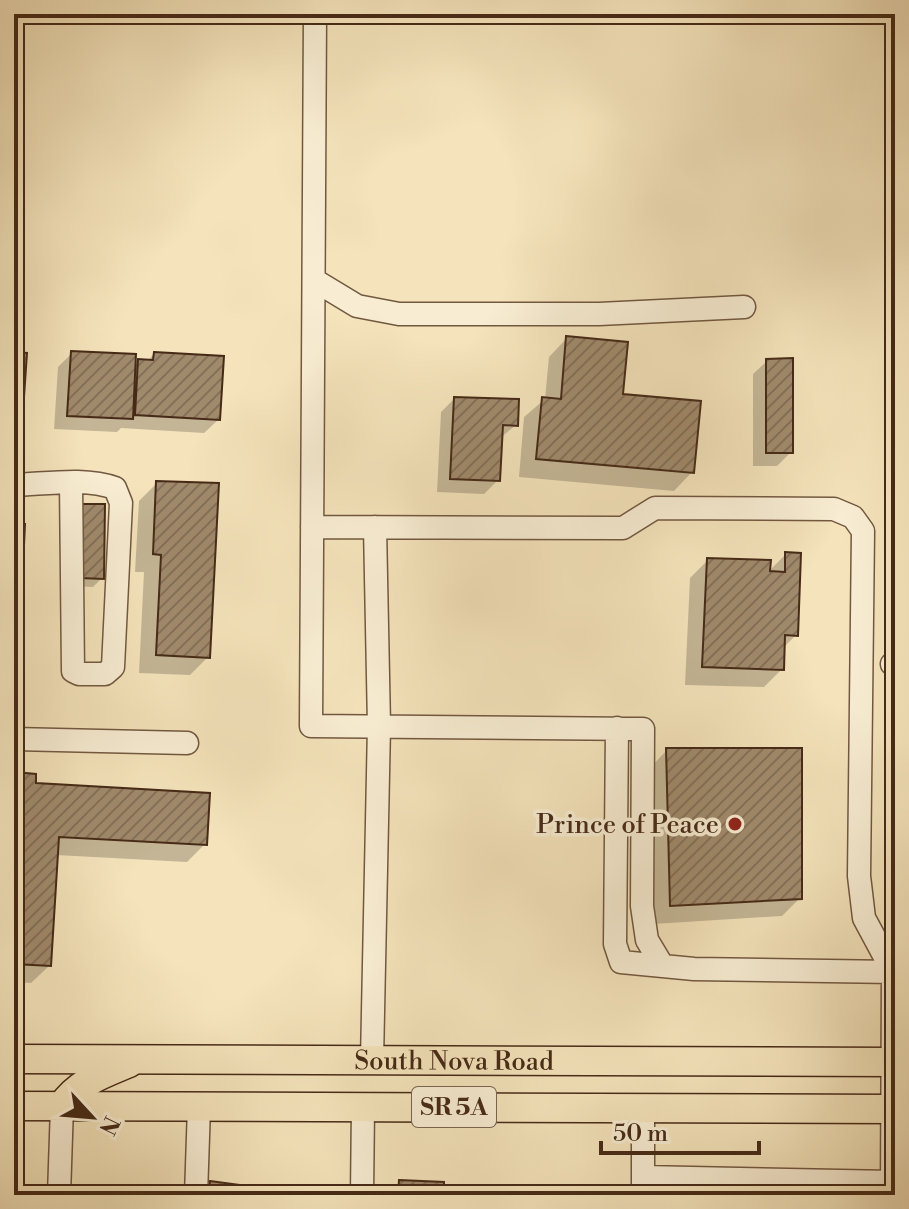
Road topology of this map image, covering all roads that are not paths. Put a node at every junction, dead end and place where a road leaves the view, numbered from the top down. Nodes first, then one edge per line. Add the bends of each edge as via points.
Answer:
1 (315, 14) edge
2 (314, 280) junction
3 (744, 307) dead end
4 (71, 483) junction
5 (14, 485) edge
6 (312, 527) junction
7 (375, 527) junction
8 (379, 726) junction
9 (617, 728) junction
10 (14, 739) edge
11 (187, 743) dead end
12 (662, 965) junction
13 (893, 972) edge
14 (14, 1059) edge
15 (137, 1059) junction
16 (372, 1060) junction
17 (895, 1062) edge
18 (14, 1106) edge
19 (62, 1106) junction
20 (199, 1107) junction
21 (363, 1107) junction
22 (643, 1108) junction
23 (895, 1109) edge
24 (643, 1186) edge
25 (892, 1188) edge
26 (59, 1195) edge
27 (196, 1195) edge
28 (362, 1195) edge

1 - 2 street
2 - 3 street via 357,306 399,314 599,314
2 - 6 street
4 - 4 street via 100,482 115,488 121,503 113,667 105,674 73,671
4 - 5 street
6 - 7 street
6 - 8 street via 311,726
7 - 8 street
7 - 13 street via 623,528 655,508 834,509 853,517 863,531 859,876 864,918
8 - 9 street
8 - 16 street
9 - 12 street via 643,729 642,906 647,940
9 - 12 street via 615,944 621,962
10 - 11 street
12 - 13 street
13 - 17 street
14 - 15 main road, South Nova Road / SR 5A
15 - 16 main road, South Nova Road / SR 5A
15 - 19 main road via 86,1081
16 - 17 main road, South Nova Road / SR 5A
17 - 23 street
18 - 19 main road, South Nova Road / SR 5A
19 - 20 main road, South Nova Road / SR 5A
19 - 26 street
20 - 21 main road, South Nova Road / SR 5A
20 - 27 street
21 - 22 main road, South Nova Road / SR 5A
21 - 28 street
22 - 23 main road, South Nova Road / SR 5A
22 - 24 street
23 - 25 street
24 - 25 street

